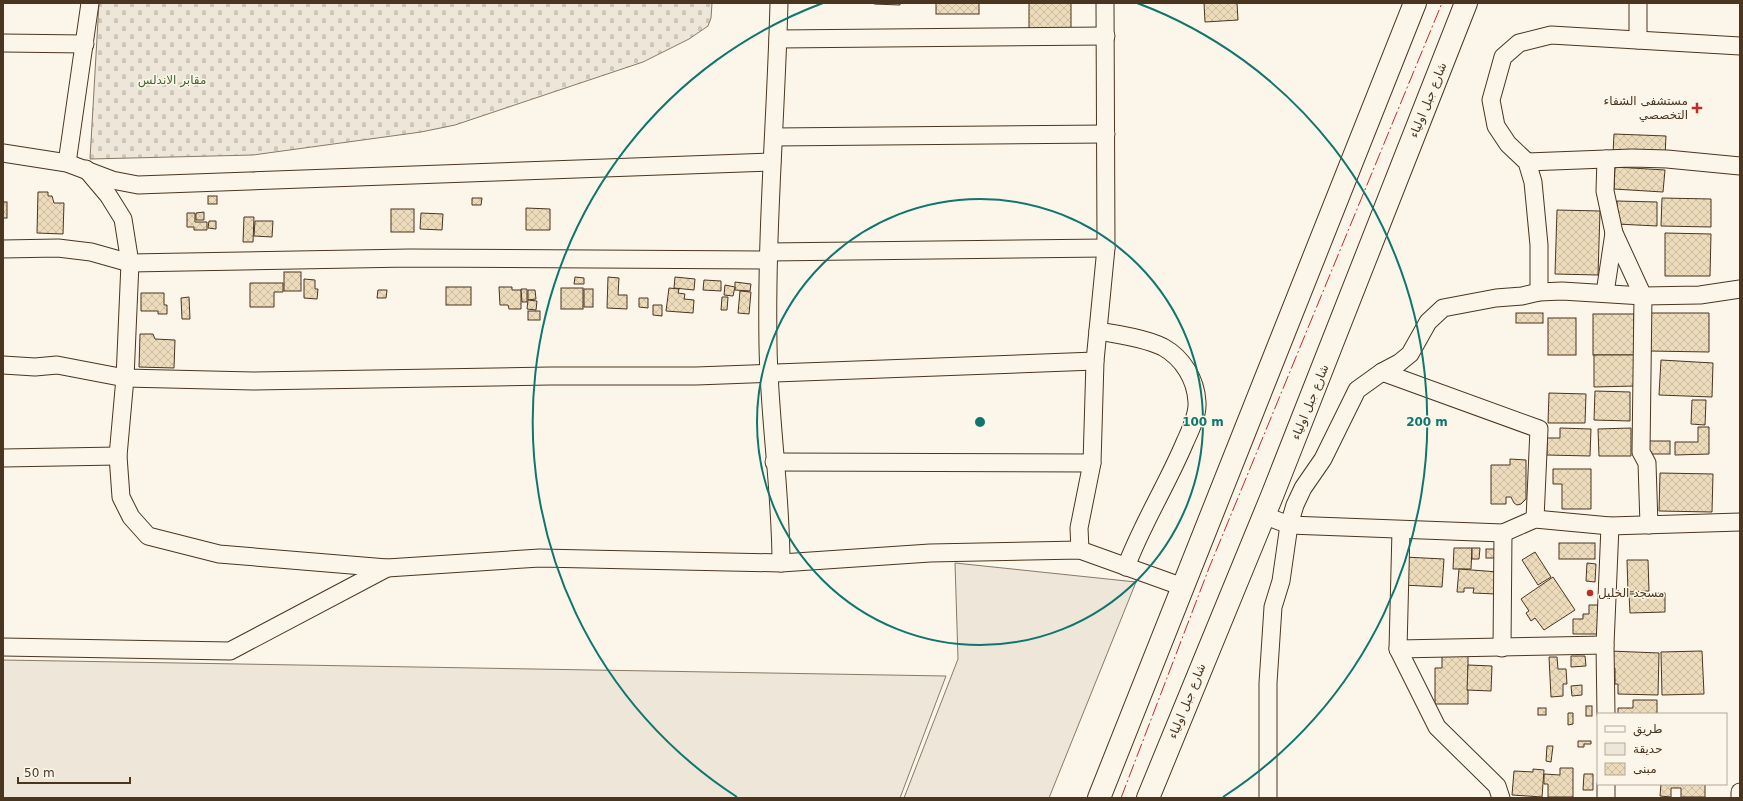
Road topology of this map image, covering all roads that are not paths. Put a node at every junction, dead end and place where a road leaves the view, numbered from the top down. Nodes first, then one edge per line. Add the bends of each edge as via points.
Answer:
1 (90, 3) edge
2 (779, 3) edge
3 (1105, 3) edge
4 (1415, 3) edge
5 (1466, 3) edge
6 (1638, 3) edge
7 (1106, 36) junction
8 (778, 39) junction
9 (1638, 40) junction
10 (3, 43) edge
11 (85, 44) junction
12 (1740, 46) edge
13 (1106, 134) junction
14 (774, 137) junction
15 (3, 153) edge
16 (1606, 159) junction
17 (772, 162) junction
18 (1527, 162) junction
19 (67, 163) junction
20 (1740, 166) edge
21 (86, 169) junction
22 (1614, 233) junction
23 (1106, 248) junction
24 (3, 249) edge
25 (769, 256) junction
26 (130, 263) junction
27 (1740, 289) edge
28 (1539, 292) junction
29 (1605, 294) junction
30 (1644, 296) junction
31 (1098, 331) junction
32 (1095, 361) junction
33 (3, 365) edge
34 (1382, 372) junction
35 (769, 374) junction
36 (124, 378) junction
37 (118, 456) junction
38 (3, 458) edge
39 (774, 462) junction
40 (1092, 463) junction
41 (1263, 515) junction
42 (1535, 519) junction
43 (1740, 522) edge
44 (1289, 525) junction
45 (1649, 525) junction
46 (1610, 526) junction
47 (1401, 530) junction
48 (1503, 533) junction
49 (1080, 550) junction
50 (780, 563) junction
51 (1126, 567) junction
52 (387, 568) junction
53 (1183, 587) junction
54 (1605, 645) junction
55 (3, 648) edge
56 (1502, 648) junction
57 (1398, 649) junction
58 (1606, 713) edge
59 (1606, 785) edge
60 (1740, 792) edge
61 (1099, 798) edge
62 (1148, 798) edge
63 (1268, 798) edge
64 (1501, 798) edge
65 (1606, 798) edge
66 (1740, 798) edge

1 - 11 street
2 - 8 street
3 - 7 street
4 - 53 highway
5 - 41 highway, شارع جبل اولياء via 1343,319
6 - 9 street
7 - 8 street
7 - 13 street
8 - 14 street
9 - 12 street
9 - 18 street via 1551,34 1519,43 1503,57 1491,100 1496,126 1508,144
10 - 11 street
11 - 19 street
13 - 14 street
13 - 23 street
14 - 17 street
15 - 19 street
16 - 18 street
16 - 20 street via 1667,159
16 - 22 street via 1605,191
17 - 21 street via 138,185 112,180
17 - 25 street
18 - 28 street via 1536,201
19 - 21 street
21 - 26 street via 108,195 123,219
22 - 29 street
22 - 30 street
23 - 25 street
23 - 31 street
24 - 26 street via 58,248 91,252
25 - 26 street
25 - 35 street
26 - 36 street
27 - 30 street via 1700,295
28 - 29 street
28 - 34 street via 1443,308 1428,322 1410,354
29 - 30 street
30 - 45 street via 1641,452 1647,463
31 - 32 street
31 - 51 street via 1163,347 1187,369 1197,402 1196,412 1182,448 1135,542
32 - 35 street
32 - 40 street
33 - 36 street via 57,365
34 - 42 street via 1539,429
34 - 44 street via 1357,390 1323,459 1303,488
35 - 36 street via 253,381
35 - 39 street
36 - 37 street
37 - 38 street
37 - 52 street via 121,497 131,517 148,536 219,554
39 - 40 street
39 - 50 street via 781,521
40 - 49 street via 1079,528
41 - 44 street
41 - 62 highway, شارع جبل اولياء
42 - 46 street
42 - 48 street
43 - 45 street
44 - 47 street
44 - 63 street via 1281,581 1273,606 1268,683
45 - 46 street
46 - 54 street
47 - 48 street
47 - 57 street
48 - 56 street
49 - 50 street via 930,552
49 - 51 street
50 - 52 street via 540,558
51 - 53 street
52 - 55 street via 230,652
53 - 61 highway
54 - 56 street
54 - 58 street
56 - 57 street
57 - 64 street via 1437,727 1497,786
59 - 65 street
60 - 66 street

